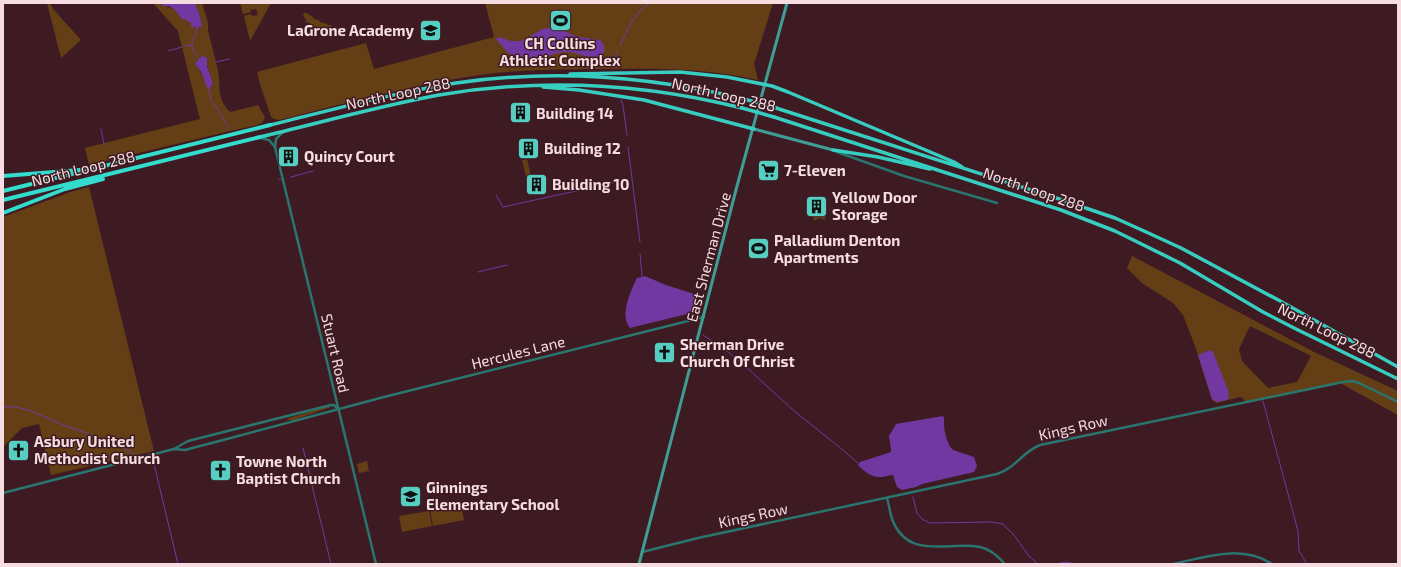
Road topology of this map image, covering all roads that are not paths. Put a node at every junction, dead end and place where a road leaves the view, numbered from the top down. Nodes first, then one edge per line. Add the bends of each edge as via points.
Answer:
1 (787, 3) edge
2 (551, 76) junction
3 (765, 85) junction
4 (520, 86) junction
5 (270, 125) joint
6 (754, 129) junction
7 (283, 132) junction
8 (260, 137) junction
9 (275, 147) junction
10 (833, 150) junction
11 (110, 165) junction
12 (144, 166) junction
13 (966, 169) junction
14 (953, 175) junction
15 (3, 176) edge
16 (3, 191) edge
17 (3, 200) edge
18 (997, 203) dead end
19 (3, 213) edge
20 (704, 316) junction
21 (1398, 367) edge
22 (1398, 378) edge
23 (1398, 402) edge
24 (338, 410) junction
25 (174, 449) junction
26 (3, 493) edge
27 (888, 498) junction
28 (642, 552) junction
29 (376, 564) edge
30 (639, 564) edge
31 (1005, 564) edge
32 (1173, 564) edge
33 (1272, 564) edge

1 - 3 main road, East Sherman Drive
2 - 3 highway via 581,73 680,72 727,77
2 - 5 highway, North Loop 288 via 486,80 429,88
2 - 13 highway, North Loop 288, bridge via 605,77 700,89 776,108
3 - 6 main road, East Sherman Drive
3 - 13 highway via 788,92
4 - 6 highway via 622,96
4 - 7 highway, North Loop 288 via 474,90 421,99
4 - 14 highway, North Loop 288, bridge via 575,85 643,89 691,96 774,117
5 - 11 highway, North Loop 288
6 - 10 main road, North Loop 288
6 - 20 main road, East Sherman Drive
7 - 8 highway, North Loop 288
7 - 9 street via 278,136
8 - 9 street via 269,140
8 - 12 highway, North Loop 288
9 - 24 street, Stuart Road
10 - 14 highway via 878,157
10 - 18 street, North Loop 288 via 904,176
11 - 15 highway
11 - 16 highway, North Loop 288
12 - 17 highway, North Loop 288
12 - 19 highway via 60,191
13 - 21 highway, North Loop 288 via 1114,218 1150,233 1309,316
14 - 22 highway, North Loop 288 via 1061,210 1126,236 1180,263 1296,329
20 - 24 street, Hercules Lane
20 - 28 main road, East Sherman Drive
23 - 27 street, Kings Row via 1359,383 1343,382 1040,445 1029,450 1004,472
24 - 25 street, Hercules Lane via 185,450
24 - 25 street, Hercules Lane via 331,405 188,441
24 - 29 street, Stuart Road
25 - 26 street, Hercules Lane
27 - 28 street, Kings Row
27 - 31 street via 894,524 910,541 927,547 980,547 995,554
28 - 30 main road, East Sherman Drive
32 - 33 street via 1232,552 1254,555

